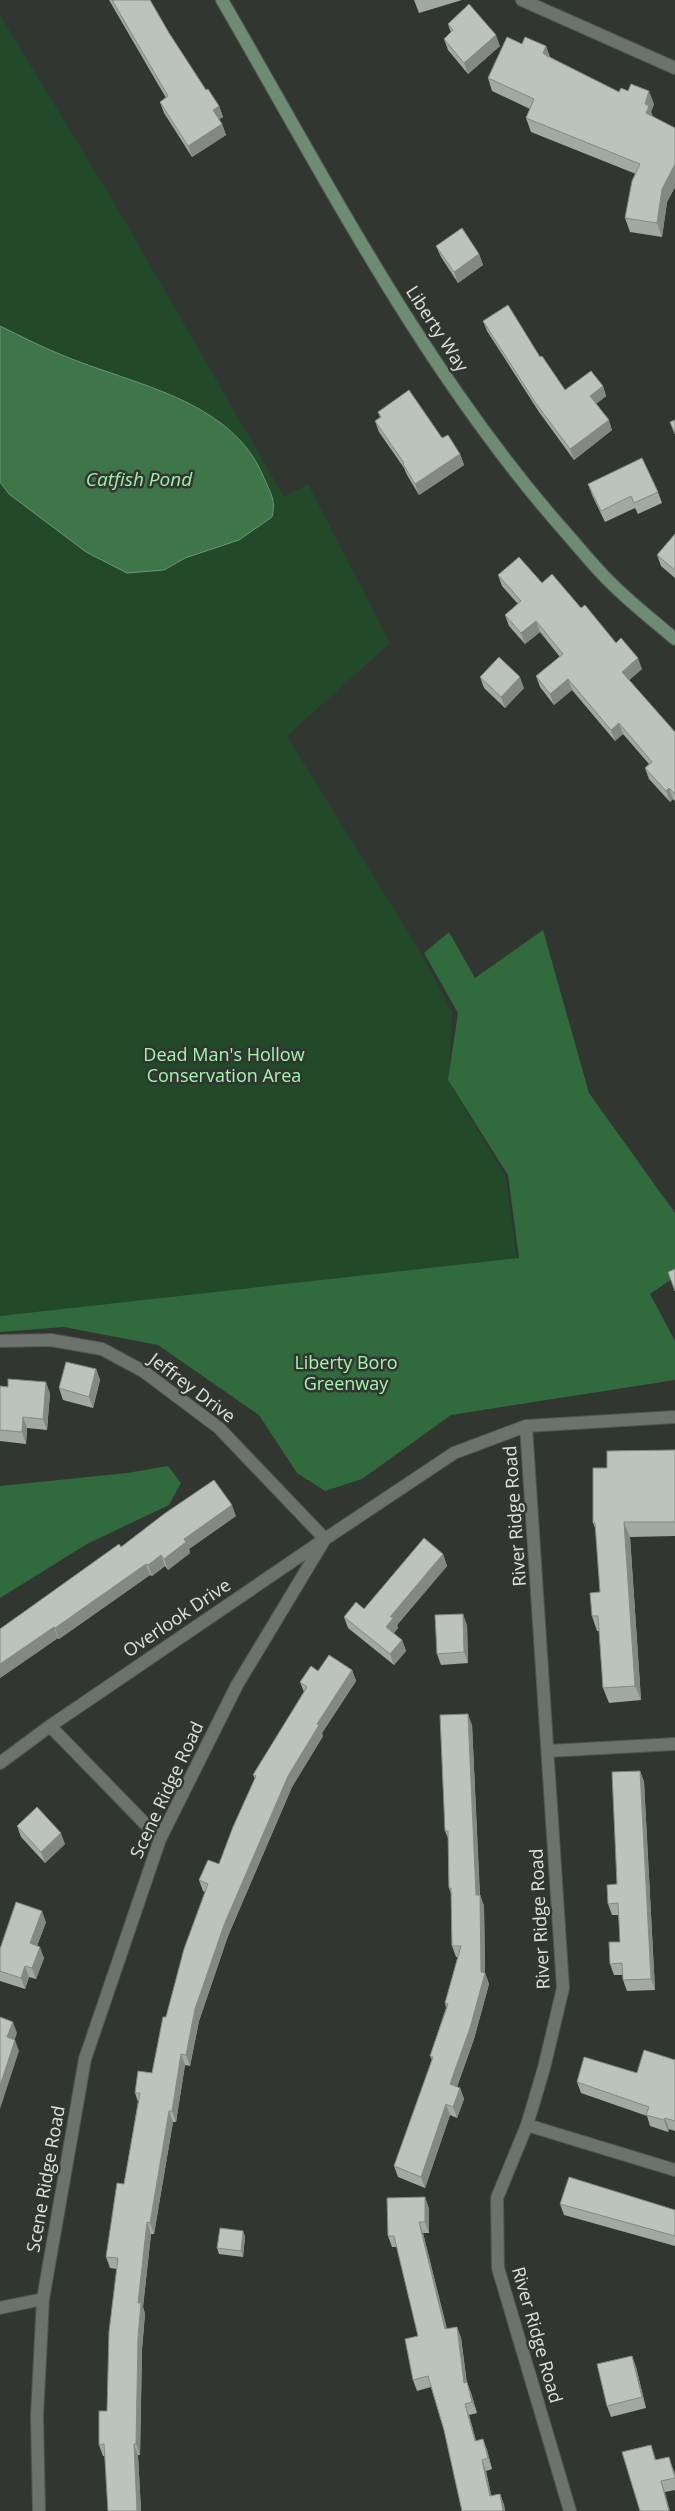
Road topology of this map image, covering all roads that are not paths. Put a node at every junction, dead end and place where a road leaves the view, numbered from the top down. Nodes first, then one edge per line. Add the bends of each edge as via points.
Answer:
1 (222, 0) edge
2 (522, 0) edge
3 (675, 68) edge
4 (675, 639) edge
5 (0, 1341) edge
6 (675, 1417) edge
7 (526, 1426) junction
8 (324, 1539) junction
9 (50, 1726) junction
10 (675, 1744) edge
11 (548, 1750) junction
12 (0, 1763) edge
13 (160, 1839) junction
14 (527, 2125) junction
15 (675, 2170) edge
16 (43, 2299) junction
17 (0, 2308) edge
18 (39, 2511) edge
19 (570, 2511) edge

1 - 4 street, Liberty Way via 394,294 491,441 538,501 612,584
2 - 3 street
5 - 8 street, Jeffrey Drive via 51,1340 102,1349 143,1371 219,1428
6 - 7 street, Scene Ridge Road
7 - 8 street, Scene Ridge Road via 454,1453
7 - 11 street, River Ridge Road
8 - 9 street, Overlook Drive
8 - 13 street, Scene Ridge Road via 237,1685
9 - 12 street, Overlook Drive
9 - 13 street
10 - 11 street
11 - 14 street, River Ridge Road via 563,1988
13 - 16 street, Scene Ridge Road via 85,2059
14 - 15 street
14 - 19 street, River Ridge Road via 497,2198 498,2268
16 - 17 street
16 - 18 street, Scene Ridge Road via 37,2416

